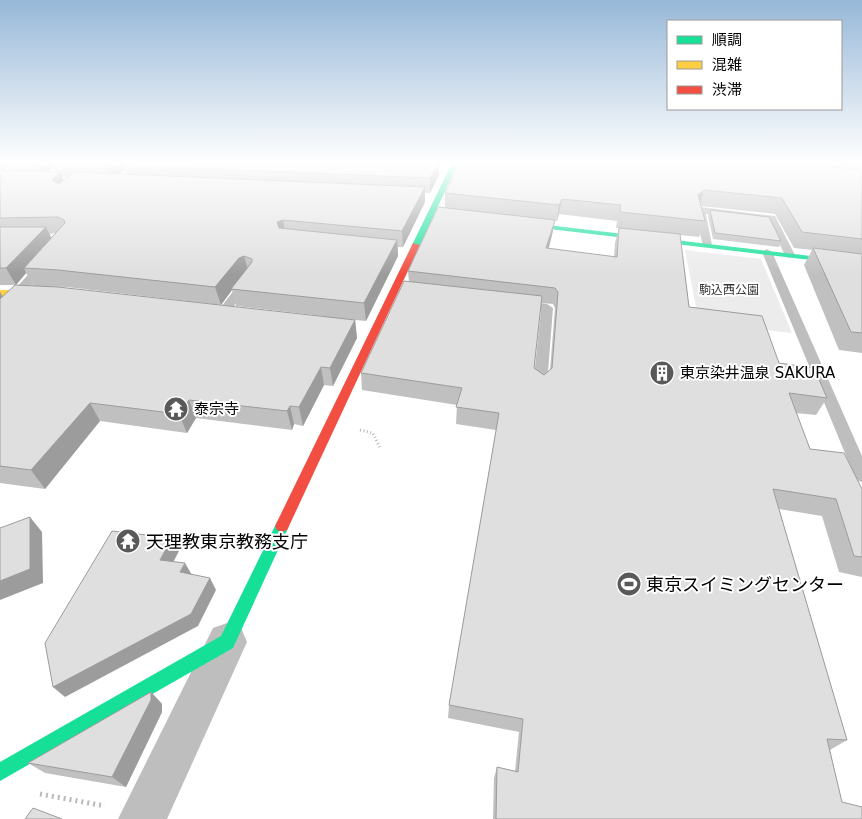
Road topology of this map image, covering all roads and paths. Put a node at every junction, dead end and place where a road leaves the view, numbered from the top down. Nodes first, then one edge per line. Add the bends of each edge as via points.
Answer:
1 (434, 199) edge
2 (501, 222) edge
3 (707, 245) junction
4 (767, 252) junction
5 (790, 255) junction
6 (48, 259) edge
7 (862, 264) edge
8 (249, 278) edge
9 (0, 293) edge
10 (22, 293) junction
11 (58, 295) edge
12 (509, 304) edge
13 (12, 306) edge
14 (222, 314) edge
15 (361, 330) dead end
16 (374, 331) junction
17 (540, 385) edge
18 (862, 475) edge
19 (227, 642) junction
20 (0, 772) edge
21 (29, 791) dead end
22 (144, 816) edge

1 - 16 street via 438,214 407,253 400,292
2 - 3 street
3 - 4 street
3 - 5 lane via 700,210 772,218
4 - 5 street
4 - 18 lane
5 - 7 street
6 - 10 lane
8 - 14 lane
9 - 10 street
10 - 11 street
10 - 13 lane
12 - 17 lane via 547,308
15 - 16 street
16 - 19 street
19 - 20 street
19 - 22 street
21 - 22 path

